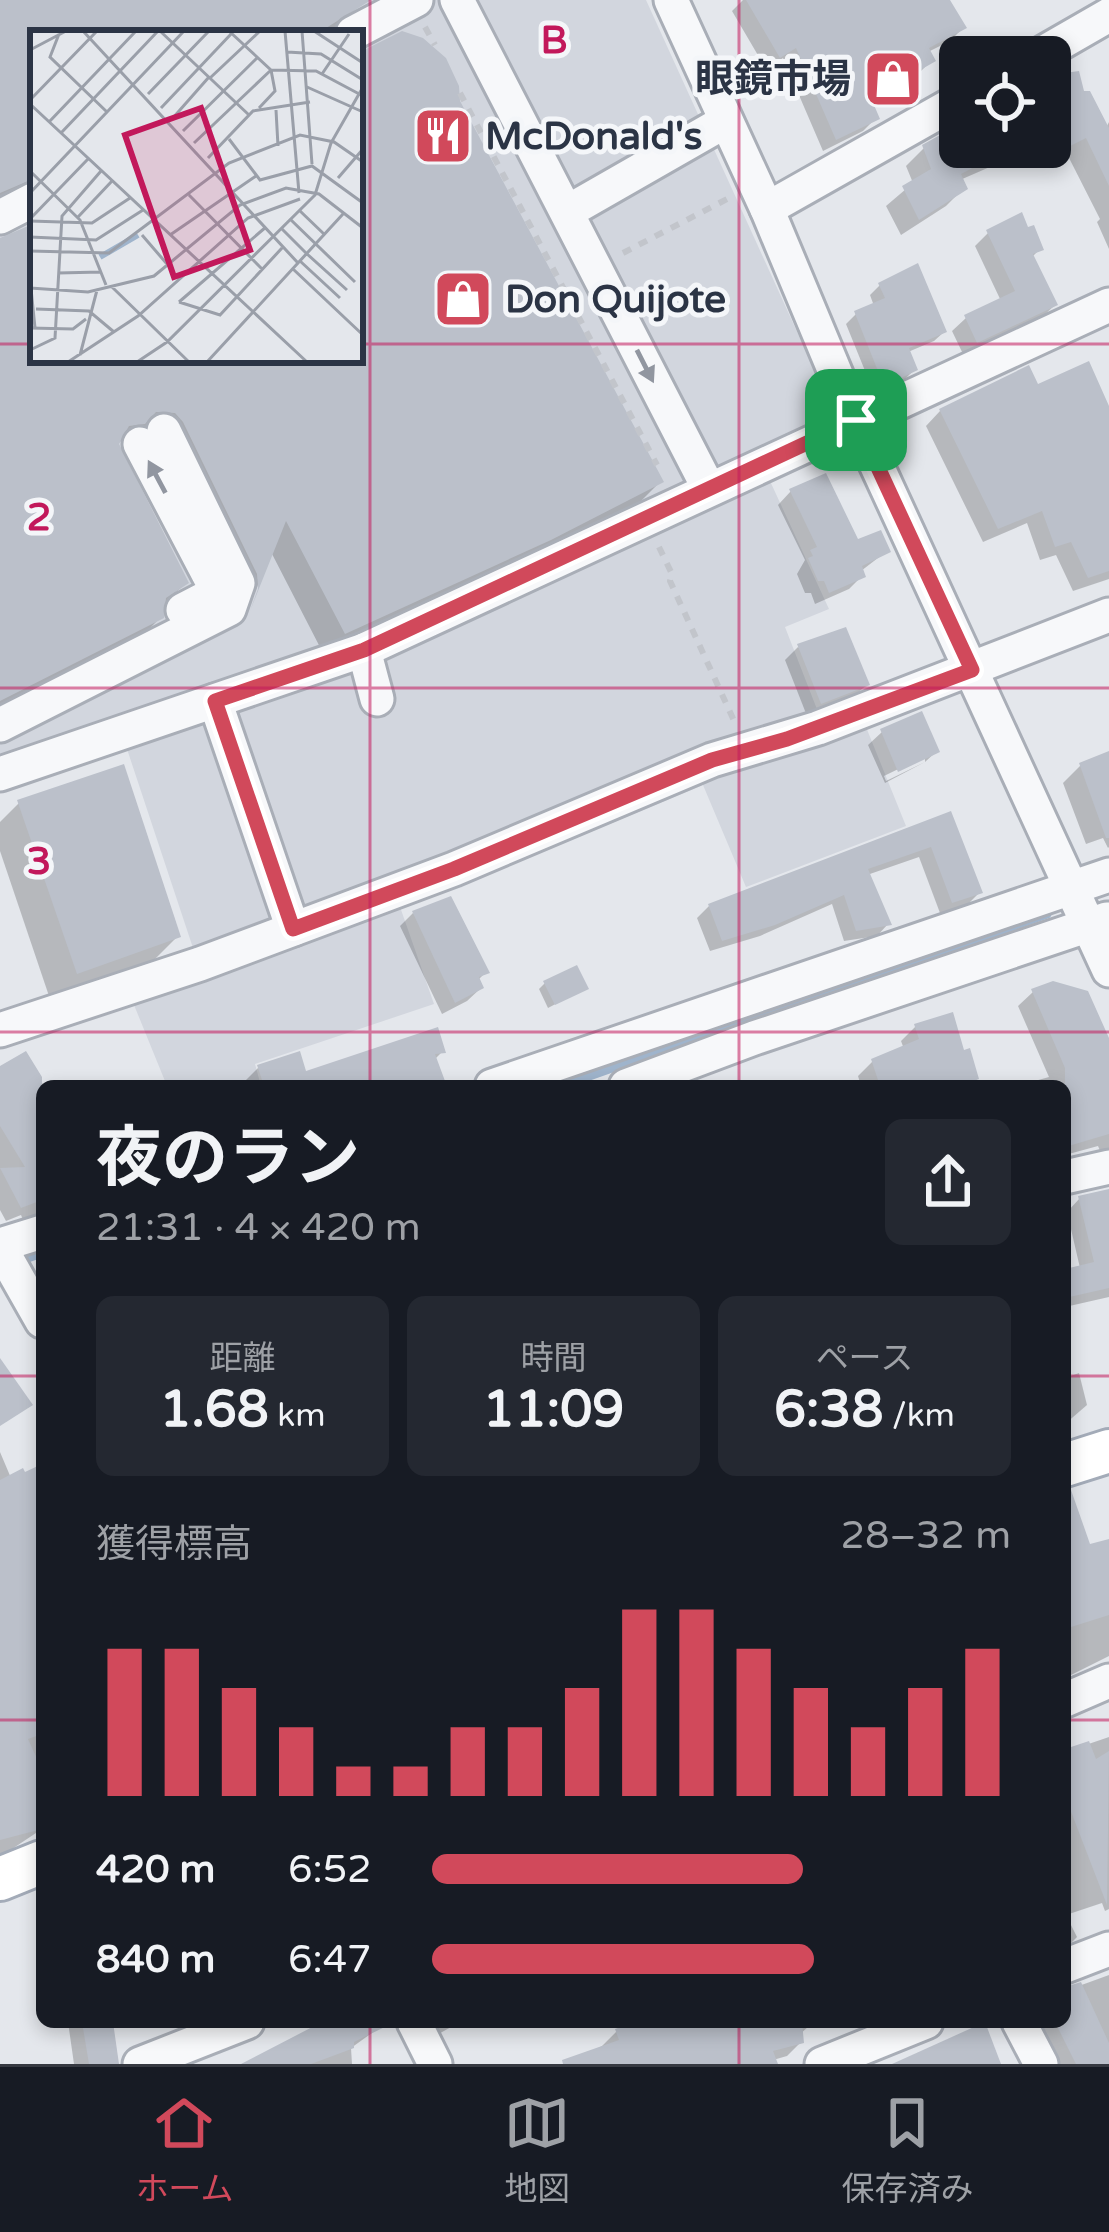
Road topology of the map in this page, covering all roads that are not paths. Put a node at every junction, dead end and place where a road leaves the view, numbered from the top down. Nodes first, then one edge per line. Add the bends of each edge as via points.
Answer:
1 (416, 0) edge
2 (457, 0) edge
3 (678, 3) edge
4 (1109, 16) edge
5 (359, 30) edge
6 (1071, 37) edge
7 (939, 110) edge
8 (727, 121) junction
9 (752, 201) junction
10 (30, 202) edge
11 (566, 212) junction
12 (0, 217) edge
13 (1109, 305) edge
14 (856, 420) junction
15 (152, 437) dead end
16 (693, 496) junction
17 (224, 580) junction
18 (1109, 615) edge
19 (364, 650) junction
20 (972, 670) junction
21 (377, 698) dead end
22 (215, 701) junction
23 (0, 702) edge
24 (0, 725) edge
25 (0, 774) edge
26 (1109, 875) edge
27 (1071, 887) junction
28 (1099, 922) edge
29 (293, 929) junction
30 (1109, 970) edge
31 (0, 1030) edge
32 (567, 1075) edge
33 (533, 1080) edge
34 (642, 1080) edge
35 (1109, 1167) edge
36 (1071, 1176) edge
37 (36, 1234) edge
38 (0, 1246) edge
39 (21, 1280) edge
40 (36, 1309) edge
41 (1109, 1451) edge
42 (1071, 1463) edge
43 (1109, 1681) edge
44 (1071, 1697) edge
45 (36, 1864) edge
46 (0, 1879) edge
47 (1109, 1949) edge
48 (1071, 1964) edge
49 (232, 2028) edge
50 (417, 2028) edge
51 (911, 2028) edge
52 (1022, 2028) edge
53 (140, 2064) edge
54 (434, 2064) edge
55 (822, 2064) edge
56 (1040, 2064) edge

1 - 5 street
2 - 11 street
3 - 8 street
4 - 6 street
7 - 9 street
8 - 9 street
8 - 11 street
9 - 14 street
10 - 12 street
11 -> 16 street
13 - 14 street
14 - 16 street
14 - 20 street
15 - 17 street
16 - 19 street
17 - 23 street via 212,595
17 - 24 street via 238,583 229,609
18 - 20 street
19 - 21 street
19 - 22 street
20 - 27 street
20 - 29 street via 712,760
22 - 25 street
22 - 29 street
26 - 27 street
27 - 28 street
27 - 32 street
28 - 30 street
28 - 34 street
29 - 31 street
32 - 33 street
35 - 36 street
37 - 38 street
38 - 39 street
39 - 40 street
41 - 42 main road
43 - 44 street
45 - 46 main road
47 - 48 street
49 - 53 street
50 - 54 street
51 - 55 street
52 - 56 street

